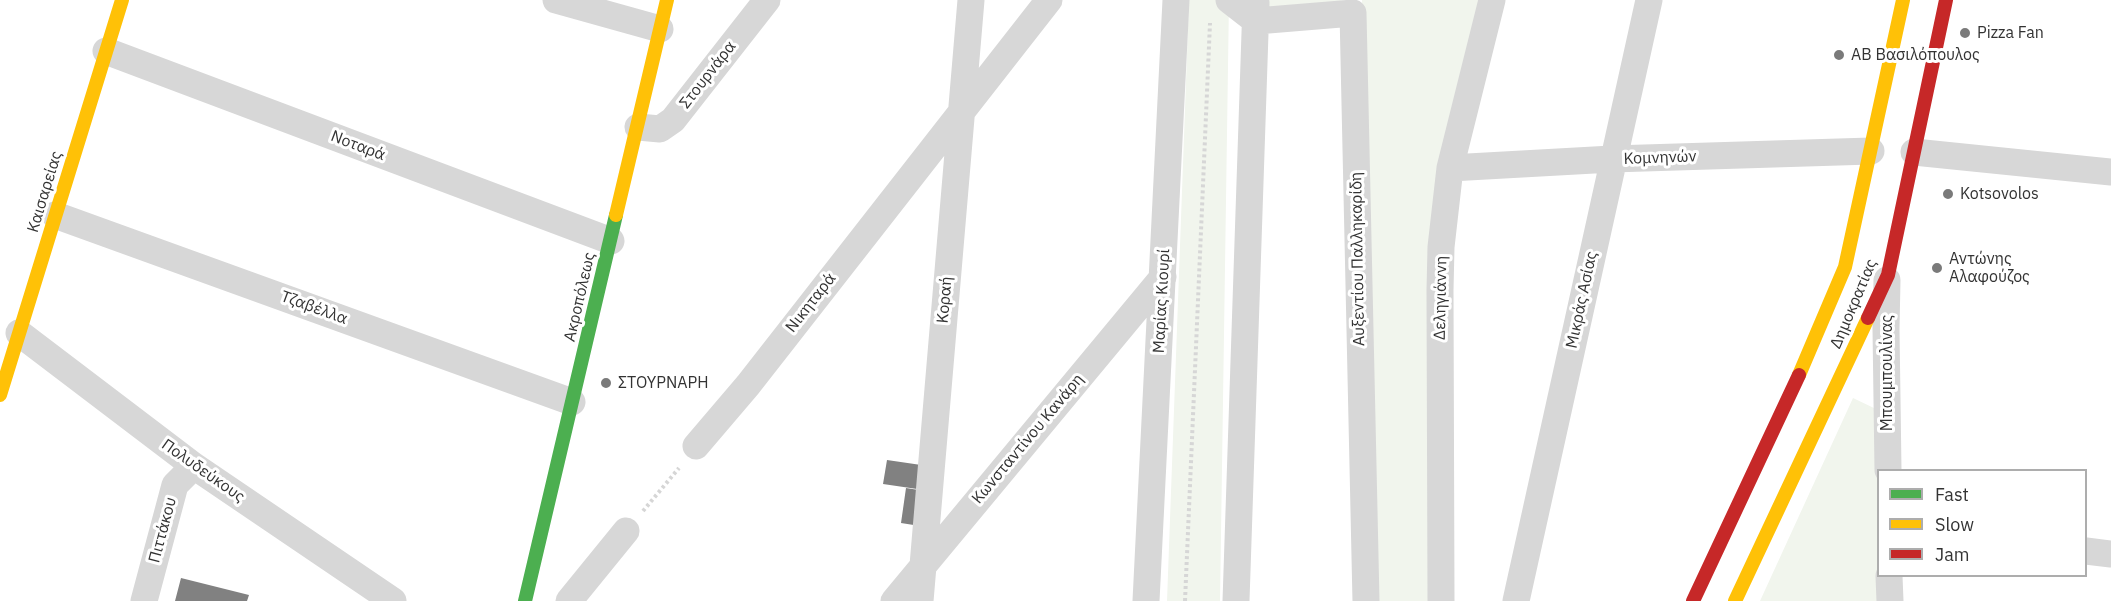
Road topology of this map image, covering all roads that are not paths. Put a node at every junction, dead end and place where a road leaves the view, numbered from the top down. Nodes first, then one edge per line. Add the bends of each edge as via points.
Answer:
1 (122, 0) edge
2 (556, 0) edge
3 (667, 0) edge
4 (766, 0) edge
5 (971, 0) edge
6 (1049, 0) edge
7 (1176, 0) edge
8 (1492, 0) edge
9 (1649, 0) edge
10 (1904, 0) edge
11 (1946, 0) edge
12 (1220, 6) edge
13 (1256, 10) edge
14 (660, 30) junction
15 (106, 51) junction
16 (962, 109) junction
17 (639, 127) junction
18 (1870, 151) junction
19 (1914, 153) junction
20 (1612, 159) junction
21 (1450, 168) junction
22 (2111, 172) edge
23 (55, 214) junction
24 (610, 241) junction
25 (1888, 275) junction
26 (1163, 277) junction
27 (19, 333) junction
28 (0, 395) edge
29 (572, 402) junction
30 (696, 446) road end
31 (194, 466) junction
32 (1888, 469) edge
33 (626, 531) road end
34 (2087, 551) edge
35 (2111, 554) edge
36 (922, 567) junction
37 (1889, 577) edge
38 (144, 601) edge
39 (393, 601) edge
40 (525, 601) edge
41 (569, 601) edge
42 (894, 601) edge
43 (920, 601) edge
44 (1146, 601) edge
45 (1236, 601) edge
46 (1366, 601) edge
47 (1441, 601) edge
48 (1516, 601) edge
49 (1693, 601) edge
50 (1735, 601) edge
51 (1890, 601) edge

1 - 15 main road, Καισαρείας
2 - 14 street
3 - 14 main road, Ακροπόλεως
4 - 17 street, Στουρνάρα via 673,120 660,129
5 - 16 street, Κοραή
6 - 16 street, Νικηταρά
7 - 26 street, Μαρίας Κιουρί
8 - 21 street, Δεληγιάννη
9 - 20 street, Μικράς Ασίας
10 - 18 main road, Δημοκρατίας
11 - 19 main road, Δημοκρατίας
12 - 13 street
13 - 45 street
13 - 46 street, Αυξεντίου Παλληκαρίδη via 1353,13
14 - 17 main road, Ακροπόλεως
15 - 23 main road, Καισαρείας
15 - 24 street, Νοταρά
16 - 30 street, Νικηταρά
16 - 36 street, Κοραή
17 - 24 main road, Ακροπόλεως
18 - 20 street, Κομνηνών
18 - 49 main road, Δημοκρατίας via 1845,267 1802,370
19 - 22 street
19 - 25 main road, Δημοκρατίας
20 - 21 street, Κομνηνών
20 - 48 street, Μικράς Ασίας
21 - 47 street, Δεληγιάννη via 1440,290
23 - 27 main road, Καισαρείας
23 - 29 street, Τζαβέλλα
24 - 29 main road, Ακροπόλεως
25 - 32 street, Μπουμπουλίνας
25 - 50 main road, Δημοκρατίας
26 - 36 street, Κωνσταντίνου Κανάρη
26 - 44 street, Μαρίας Κιουρί
27 - 28 main road, Καισαρείας
27 - 31 street, Πολυδεύκους
29 - 40 main road, Ακροπόλεως
31 - 38 street, Πιττάκου via 176,485
31 - 39 street, Πολυδεύκους
33 - 41 street
34 - 35 street
36 - 42 street, Κωνσταντίνου Κανάρη
36 - 43 street, Κοραή
37 - 51 street

